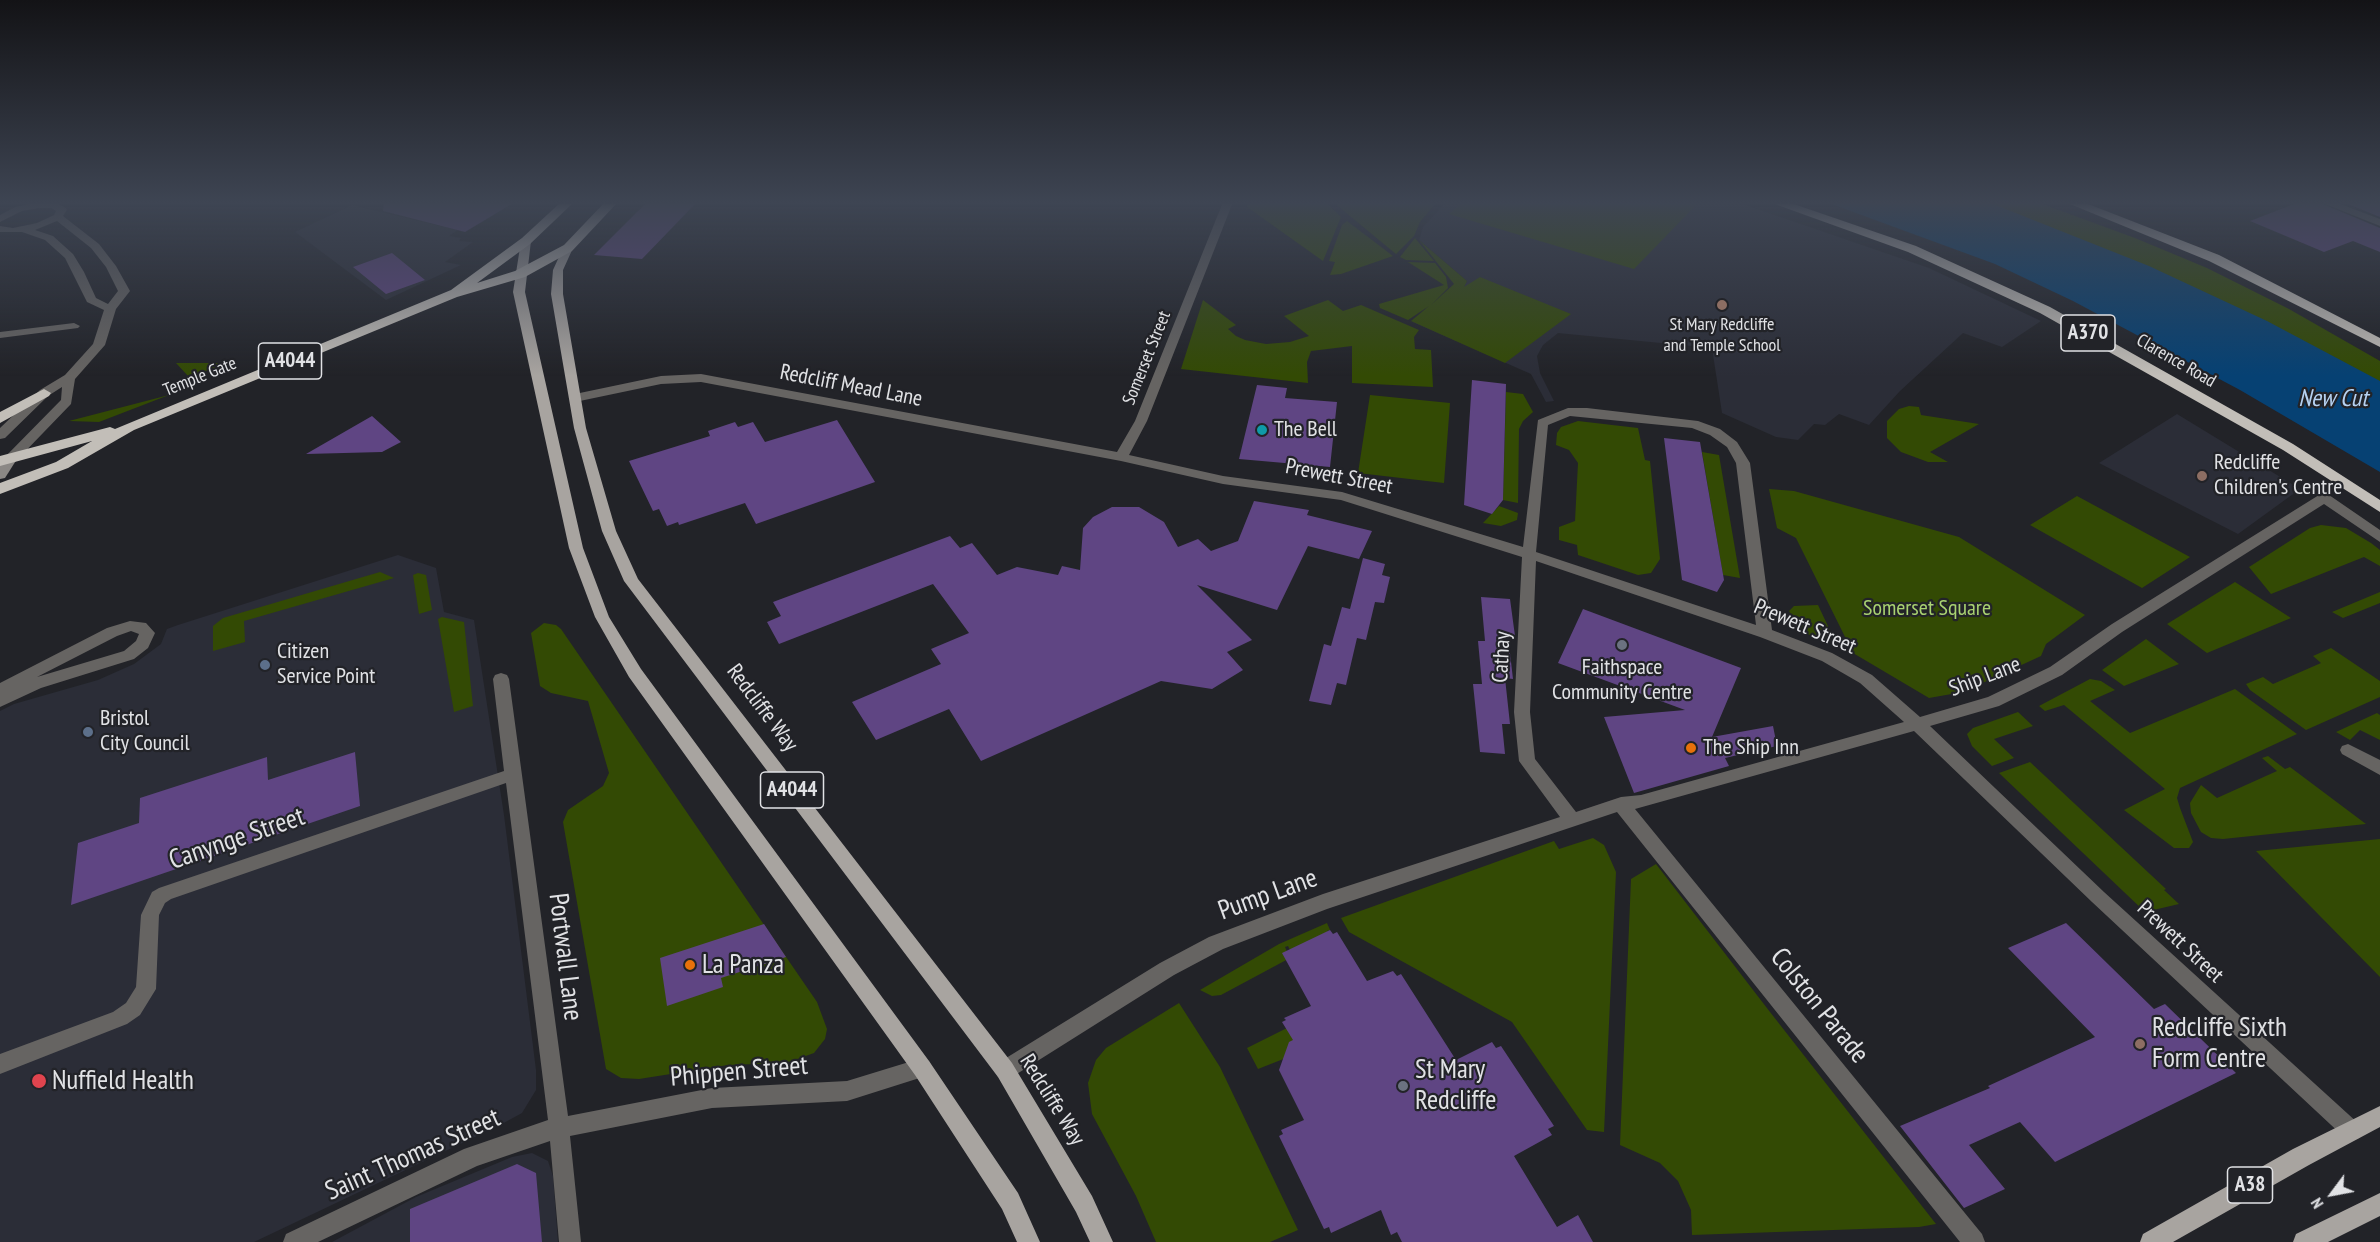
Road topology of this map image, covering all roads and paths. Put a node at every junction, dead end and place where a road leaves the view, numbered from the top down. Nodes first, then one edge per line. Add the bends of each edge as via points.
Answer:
1 (70, 260) edge
2 (106, 260) edge
3 (500, 260) edge
4 (523, 260) edge
5 (546, 260) edge
6 (563, 260) edge
7 (1204, 260) edge
8 (1936, 260) edge
9 (2218, 260) edge
10 (520, 274) junction
11 (452, 294) junction
12 (110, 309) junction
13 (74, 326) dead end
14 (0, 335) edge
15 (2380, 343) edge
16 (69, 378) junction
17 (44, 393) junction
18 (575, 398) junction
19 (0, 418) edge
20 (129, 427) junction
21 (0, 435) edge
22 (1121, 457) junction
23 (5, 460) edge
24 (0, 475) edge
25 (0, 489) edge
26 (2380, 507) edge
27 (2380, 537) edge
28 (1529, 554) junction
29 (1765, 633) junction
30 (501, 679) dead end
31 (0, 690) edge
32 (0, 701) edge
33 (1916, 723) junction
34 (2348, 750) dead end
35 (2380, 768) edge
36 (514, 774) junction
37 (1621, 804) junction
38 (1572, 820) junction
39 (0, 1064) edge
40 (922, 1068) junction
41 (1005, 1070) junction
42 (2380, 1116) edge
43 (559, 1127) junction
44 (2352, 1131) junction
45 (2380, 1204) edge
46 (294, 1242) edge
47 (570, 1242) edge
48 (1029, 1242) edge
49 (1102, 1242) edge
50 (1974, 1242) edge
51 (2151, 1242) edge
52 (2304, 1242) edge

1 - 12 street via 91,300
2 - 12 street via 123,291
3 - 11 highway, Temple Gate / A4044
4 - 10 main road, A4044
5 - 10 highway, Temple Gate / A4044
6 - 18 main road, Redcliffe Way / A4044 via 557,294
7 - 22 street, Somerset Street via 1141,420
8 - 26 highway, Clarence Road / A370 via 2045,310 2157,371 2288,447
9 - 15 highway
10 - 11 highway, Temple Gate / A4044
10 - 40 main road, A4044 via 519,292 576,548 602,617 635,673
11 - 20 highway, Temple Gate / A4044
12 - 16 street via 99,345
13 - 14 street
16 - 17 street
16 - 23 street via 67,400
17 - 19 highway
17 - 21 street
18 - 22 street, Redcliff Mead Lane via 661,380 701,378
18 - 41 main road, Redcliffe Way / A4044 via 609,531 632,581
20 - 23 highway, Temple Gate / A4044
20 - 25 highway, Temple Gate / A4044 via 62,465
22 - 28 street, Prewett Street via 1223,480 1342,496
23 - 24 main road
27 - 33 street, Ship Lane via 2324,498 2117,628 2056,671 1993,702
28 - 29 street, Prewett Street
28 - 29 street via 1542,423 1568,412 1587,412 1694,424 1715,432 1732,445 1743,463
28 - 38 street, Cathay via 1522,712 1527,761
29 - 33 street, Prewett Street via 1827,657 1866,679
30 - 36 street, Portwall Lane
31 - 32 street via 112,632 130,626 141,627 147,633 143,644 129,655 36,684
33 - 37 street, Ship Lane via 1641,802
33 - 44 street, Prewett Street
34 - 35 street
36 - 39 street, Canynge Street via 165,893 150,915 146,989 134,1009 120,1018
36 - 43 street, Portwall Lane
37 - 38 street, Pump Lane
37 - 50 street, Colston Parade
38 - 41 street, Pump Lane via 1323,902 1216,943
40 - 43 street, Phippen Street via 847,1091 712,1098
40 - 48 main road, A4044 via 1010,1201
41 - 49 main road, Redcliffe Way / A4044 via 1056,1154
42 - 44 main road, A38
43 - 46 street, Saint Thomas Street via 472,1156
43 - 47 street, Portwall Lane
44 - 51 main road, A38
45 - 52 main road

